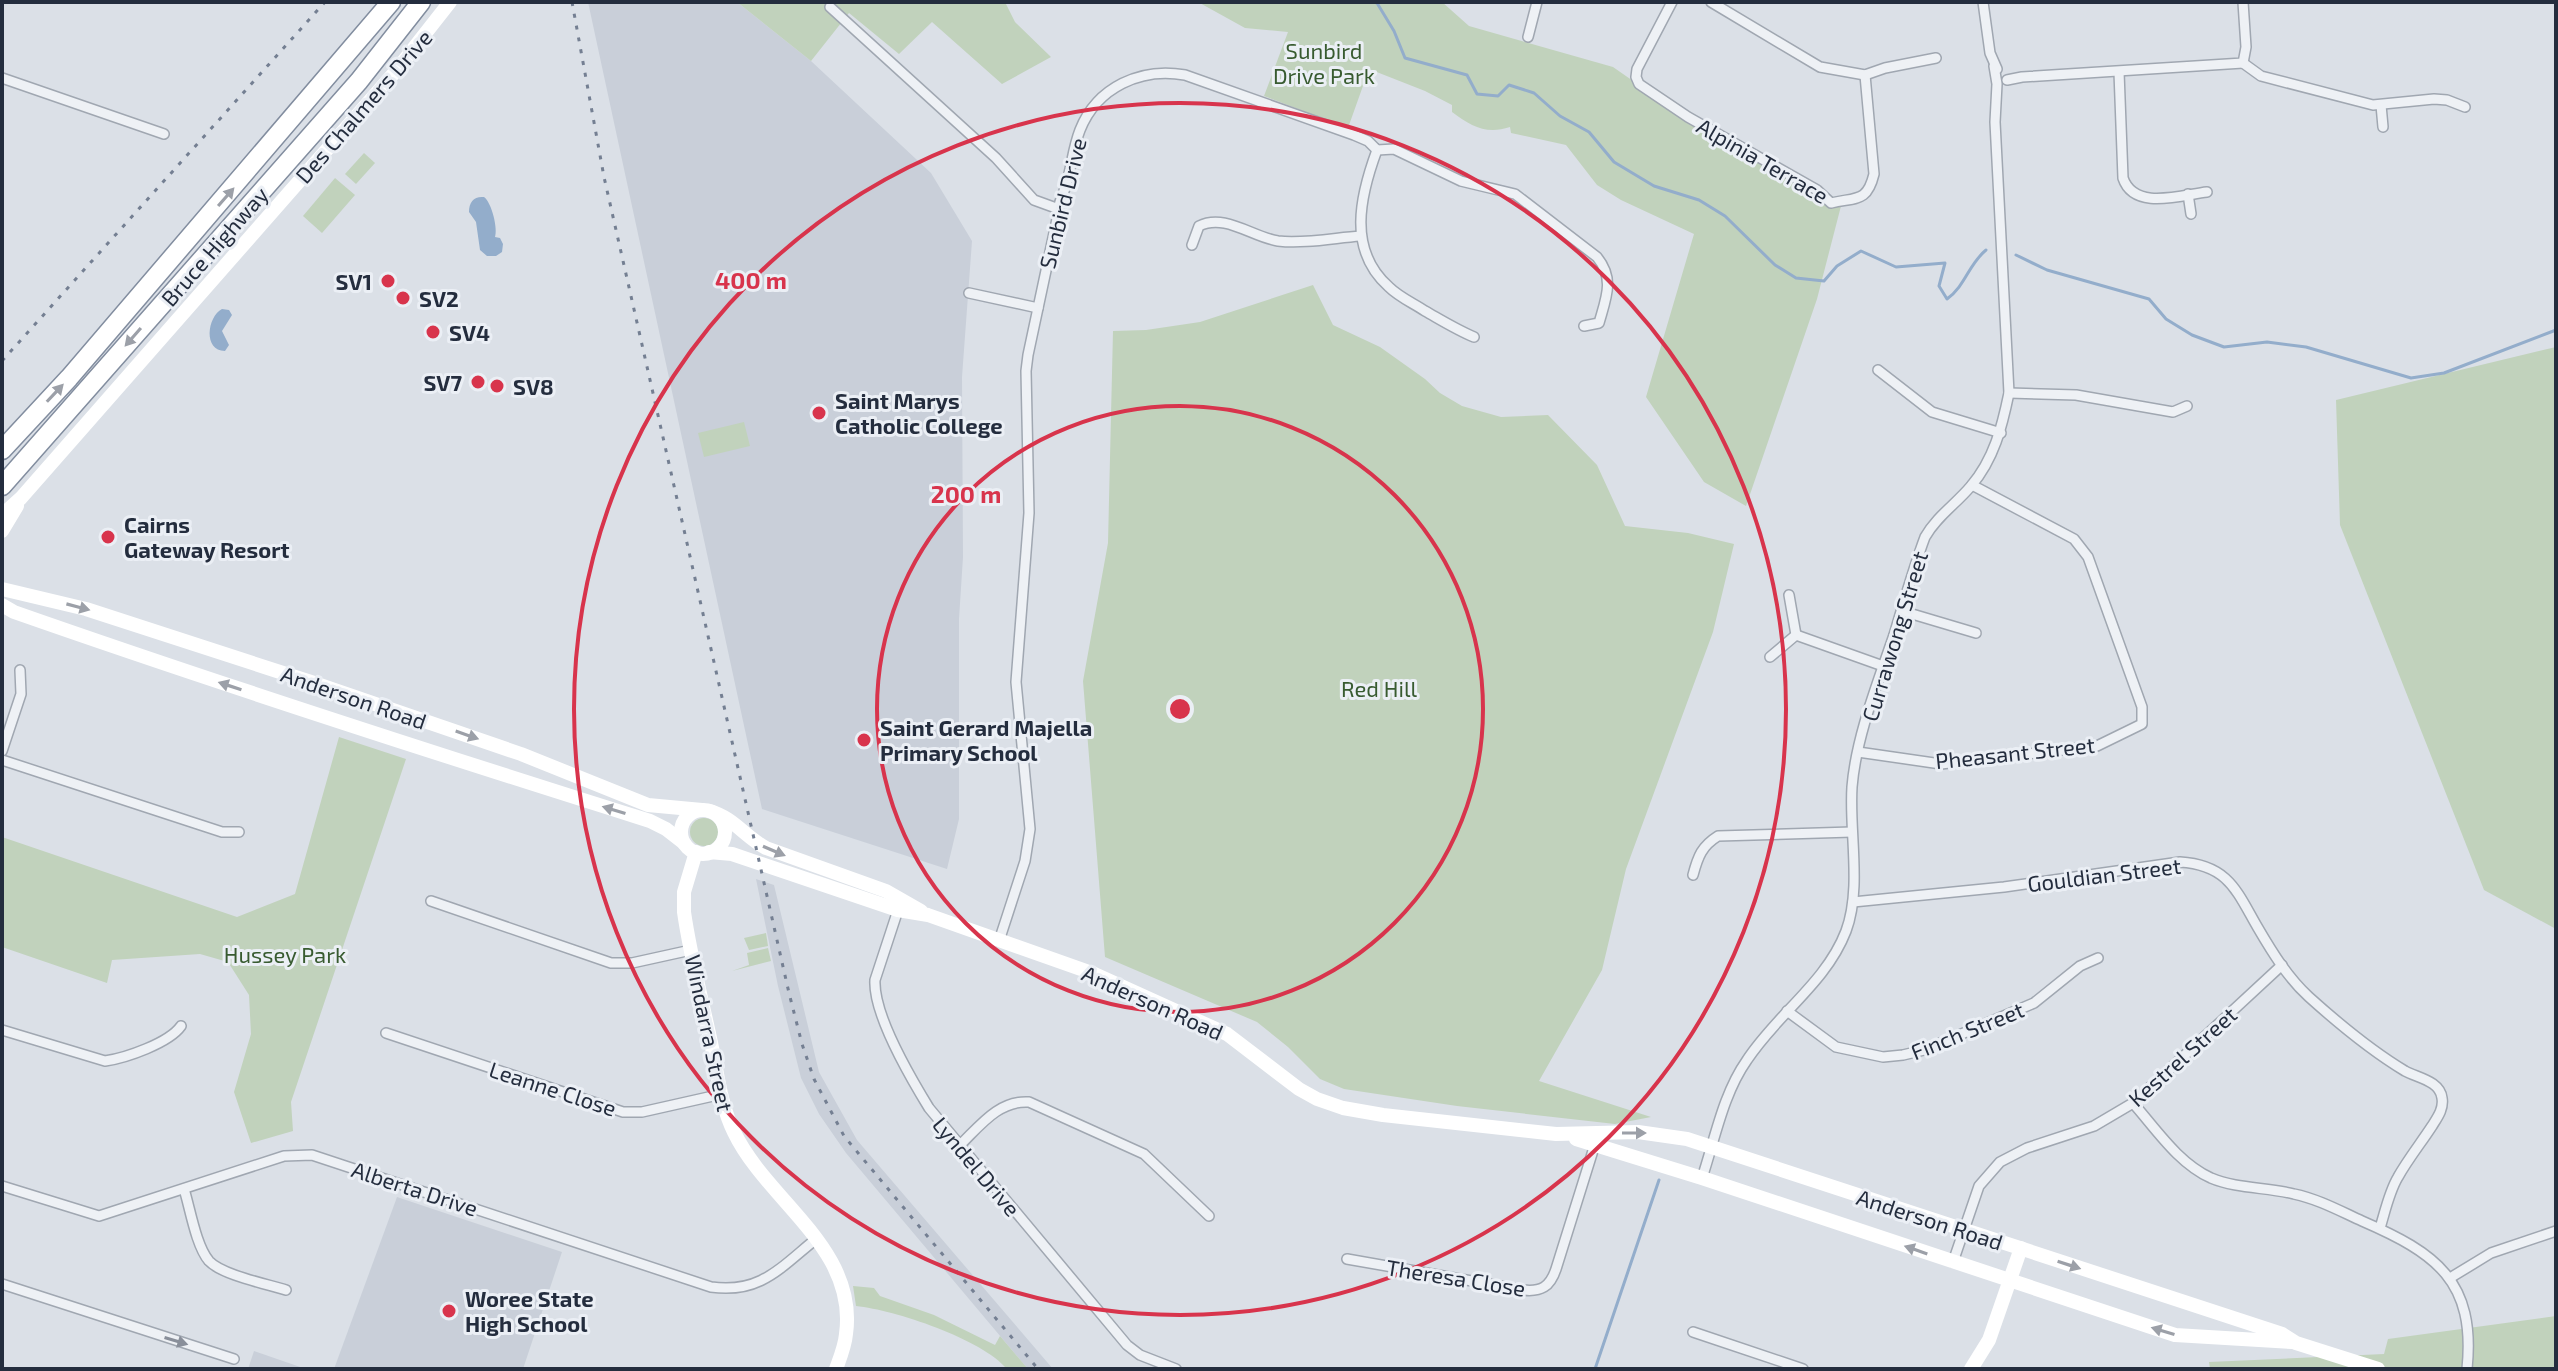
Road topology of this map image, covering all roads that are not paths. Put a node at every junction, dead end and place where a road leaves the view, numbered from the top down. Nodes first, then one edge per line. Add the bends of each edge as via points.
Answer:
1 (391, 2) edge
2 (421, 2) edge
3 (450, 2) edge
4 (1537, 2) edge
5 (1672, 2) edge
6 (1711, 2) edge
7 (1983, 2) edge
8 (2243, 2) edge
9 (830, 7) dead end
10 (1528, 37) dead end
11 (1936, 58) dead end
12 (2243, 63) junction
13 (1994, 66) junction
14 (2119, 72) junction
15 (1865, 75) junction
16 (2, 78) edge
17 (2007, 80) junction
18 (1996, 95) junction
19 (2381, 105) junction
20 (2465, 107) dead end
21 (2383, 127) dead end
22 (164, 134) dead end
23 (1377, 150) junction
24 (2207, 192) dead end
25 (2188, 194) junction
26 (1056, 208) junction
27 (2191, 214) dead end
28 (1360, 236) junction
29 (1192, 245) dead end
30 (969, 293) dead end
31 (1038, 308) junction
32 (1584, 326) dead end
33 (1474, 337) dead end
34 (1878, 370) dead end
35 (2009, 393) junction
36 (2187, 406) dead end
37 (2001, 433) junction
38 (2, 450) edge
39 (1972, 485) junction
40 (2, 486) edge
41 (21, 498) junction
42 (2, 515) edge
43 (2, 531) edge
44 (2, 589) edge
45 (1789, 595) dead end
46 (6, 610) edge
47 (1902, 611) junction
48 (133, 623) junction
49 (1976, 633) dead end
50 (1796, 635) junction
51 (123, 650) junction
52 (1770, 657) dead end
53 (1883, 666) junction
54 (20, 670) dead end
55 (314, 683) junction
56 (359, 698) junction
57 (304, 710) junction
58 (349, 725) junction
59 (2, 751) edge
60 (1858, 752) junction
61 (2, 760) edge
62 (706, 810) junction
63 (239, 832) dead end
64 (1852, 832) junction
65 (696, 849) junction
66 (1693, 875) dead end
67 (431, 901) dead end
68 (1853, 902) junction
69 (900, 904) junction
70 (999, 941) junction
71 (691, 950) junction
72 (2098, 958) dead end
73 (2282, 965) junction
74 (1787, 1011) junction
75 (181, 1026) dead end
76 (2, 1030) edge
77 (386, 1033) dead end
78 (722, 1094) junction
79 (2133, 1103) junction
80 (1596, 1139) junction
81 (959, 1146) junction
82 (1712, 1147) junction
83 (1702, 1178) junction
84 (2, 1186) edge
85 (184, 1189) junction
86 (1209, 1216) dead end
87 (2380, 1228) junction
88 (1964, 1229) junction
89 (2556, 1231) edge
90 (816, 1239) junction
91 (2021, 1248) junction
92 (1347, 1259) dead end
93 (1953, 1262) junction
94 (2450, 1278) junction
95 (2010, 1281) junction
96 (2, 1284) edge
97 (2136, 1287) junction
98 (286, 1290) dead end
99 (1693, 1332) dead end
100 (2208, 1338) junction
101 (2296, 1343) junction
102 (234, 1359) dead end
103 (836, 1369) edge
104 (1176, 1369) edge
105 (1803, 1369) edge
106 (1971, 1369) edge
107 (2378, 1369) edge
108 (2467, 1369) edge

38 -> 1 highway, Bruce Highway
2 -> 40 highway, Bruce Highway via 359,81
3 - 41 street, Des Chalmers Drive via 395,72
4 - 10 street
5 - 15 street, Alpinia Terrace via 1637,69 1639,84 1831,203 1862,198 1874,174
6 - 15 street via 1820,67
7 - 13 street, Currawong Street
8 - 12 street
9 - 26 street via 996,158 1034,200
11 - 15 street
12 - 14 street
12 - 19 street via 2271,79
13 - 17 street
13 - 18 street, Currawong Street
14 - 17 street
14 - 25 street via 2123,178 2128,189 2144,198
16 - 22 street
17 - 18 street
18 - 35 street, Currawong Street
19 - 20 street via 2434,99
19 - 21 street
23 - 26 street, Sunbird Drive via 1359,137 1220,87 1176,73 1147,74 1119,85 1093,107 1078,134
23 - 28 street via 1363,190
23 - 32 street, Sunbird Drive via 1394,149 1461,181 1515,194 1597,257 1607,270 1609,288 1599,323
24 - 25 street
25 - 27 street
26 - 31 street, Sunbird Drive
28 - 29 street via 1277,240 1211,222 1199,226
28 - 33 street via 1367,259 1387,286
30 - 31 street
31 - 70 street, Sunbird Drive via 1026,371 1029,513 1016,682 1030,840
34 - 37 street via 1932,412
35 - 36 street via 2076,395 2173,412
35 - 37 street, Currawong Street
37 - 39 street, Currawong Street
39 - 47 street, Currawong Street via 1931,527
39 - 60 street, Pheasant Street via 2074,539 2088,557 2142,707 2142,724 2097,746 1941,764
41 - 42 street, Des Chalmers Drive
41 - 43 street, Des Chalmers Drive
44 -> 48 street, Anderson Road
45 - 50 street
46 - 51 street, Anderson Road
47 - 49 street
47 - 53 street, Currawong Street
48 - 51 street
48 - 55 street, Anderson Road
50 - 52 street
50 - 53 street
57 -> 51 street, Anderson Road
53 - 60 street, Currawong Street
54 - 59 street via 21,694
55 - 56 street, Anderson Road
55 - 57 street
56 - 58 street
56 -> 62 street, Anderson Road via 644,804
57 - 58 street, Anderson Road
65 -> 58 street, Anderson Road via 650,821
60 - 64 street, Currawong Street
61 - 63 street via 222,832
62 - 65 street via 693,812 684,821 681,834
62 - 65 street via 719,817 724,829 720,845
62 -> 69 street, Anderson Road via 726,817 766,848 886,891
64 - 66 street via 1718,836 1705,844
64 - 68 street, Currawong Street
65 - 69 street, Anderson Road via 732,854
65 - 71 street, Windarra Street via 683,899
67 - 71 street via 611,963
68 - 73 street, Gouldian Street via 2193,863 2234,886
68 - 74 street, Currawong Street via 1835,955
69 - 70 street, Anderson Road
69 - 81 street, Lyndel Drive via 874,992 913,1082
70 - 80 street, Anderson Road via 1092,973 1219,1030 1299,1089 1328,1103 1373,1114
71 - 78 street, Windarra Street
72 - 74 street, Finch Street via 2034,1003 1903,1055 1883,1057 1836,1047
73 - 79 street, Kestrel Street
73 - 87 street, Gouldian Street via 2343,1027 2440,1091 2442,1107 2397,1178
74 - 82 street, Currawong Street via 1737,1077
75 - 76 street via 175,1036 105,1061
77 - 78 street, Leanne Close via 623,1112
78 - 90 street, Windarra Street via 733,1131 750,1161
79 - 87 street via 2196,1170 2228,1183 2295,1194
79 - 88 street, Kestrel Street via 2094,1126 2000,1162 1979,1186
80 -> 82 street, Anderson Road via 1655,1133
80 - 83 street, Anderson Road
80 - 92 street, Theresa Close via 1553,1279 1545,1288 1523,1290
81 - 86 street via 1000,1108 1029,1102 1144,1154
81 - 104 street, Lyndel Drive via 1127,1345
82 - 83 street, Currawong Street
82 - 88 street, Anderson Road
93 -> 83 street, Anderson Road
84 - 85 street, Alberta Drive via 99,1216
85 - 90 street, Alberta Drive via 284,1156 312,1155 729,1289 759,1283
85 - 98 street via 210,1261
87 - 94 street via 2424,1252
88 - 91 street, Anderson Road
88 - 93 street, Kestrel Street
89 - 94 street via 2491,1253
90 - 103 street, Windarra Street via 838,1272 845,1299 846,1334
91 - 95 street
91 -> 97 street, Anderson Road
93 - 95 street, Anderson Road
94 - 108 street via 2464,1311
100 -> 95 street, Anderson Road via 2175,1335
95 - 106 street via 1989,1340
96 -> 102 street
97 - 100 street via 2210,1318 2214,1331
97 - 101 street, Anderson Road
99 - 105 street
100 - 101 street, Anderson Road
101 - 107 street, Anderson Road

